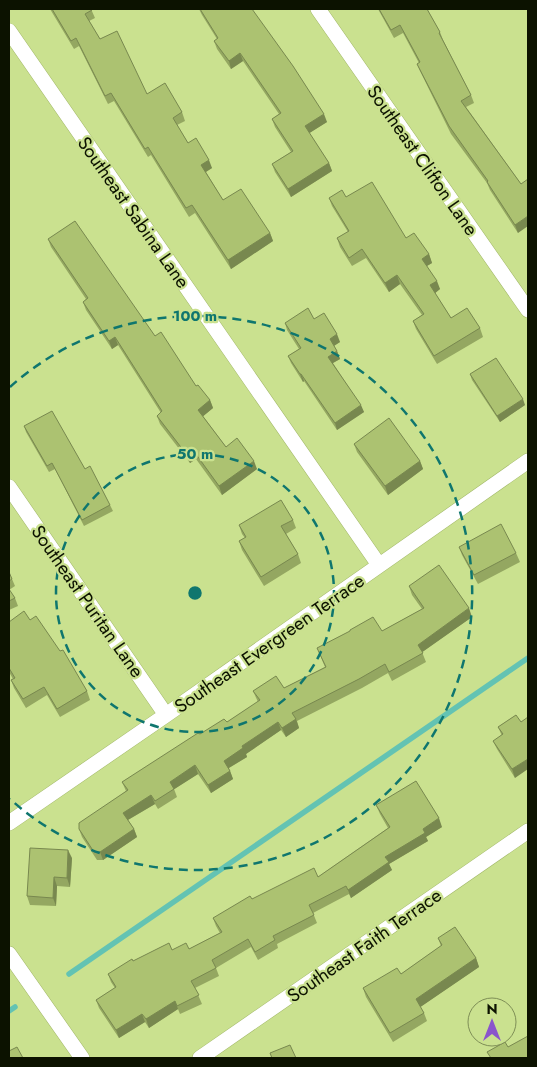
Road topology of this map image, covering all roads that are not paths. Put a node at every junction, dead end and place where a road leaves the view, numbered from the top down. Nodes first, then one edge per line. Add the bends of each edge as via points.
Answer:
1 (318, 9) edge
2 (9, 30) edge
3 (528, 310) edge
4 (528, 461) edge
5 (9, 488) edge
6 (379, 565) junction
7 (166, 715) junction
8 (9, 823) edge
9 (528, 831) edge
10 (9, 954) edge
11 (82, 1058) edge
12 (200, 1058) edge

1 - 3 street, Southeast Clifton Lane
2 - 6 street, Southeast Sabina Lane
4 - 6 street, Southeast Evergreen Terrace
5 - 7 street, Southeast Puritan Lane
6 - 7 street, Southeast Evergreen Terrace
7 - 8 street, Southeast Evergreen Terrace
9 - 12 street, Southeast Faith Terrace
10 - 11 street

